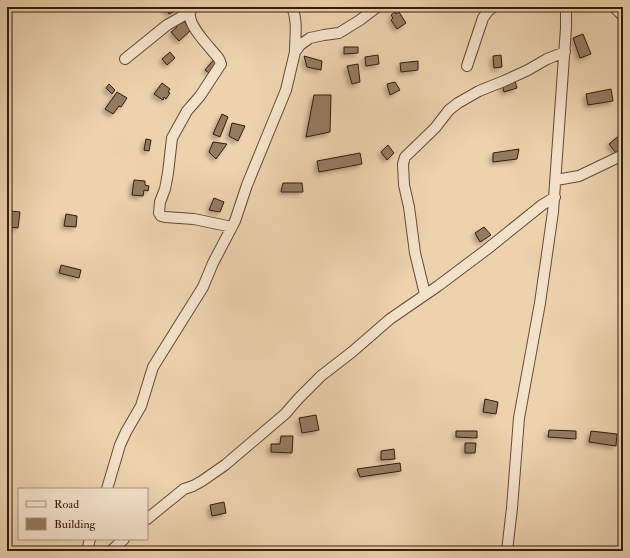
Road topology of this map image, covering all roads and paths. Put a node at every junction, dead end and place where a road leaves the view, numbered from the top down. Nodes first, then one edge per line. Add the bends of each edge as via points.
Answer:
1 (292, 7) edge
2 (377, 7) edge
3 (493, 7) edge
4 (566, 7) edge
5 (614, 7) edge
6 (191, 10) edge
7 (623, 16) edge
8 (295, 52) junction
9 (565, 52) junction
10 (125, 59) dead end
11 (468, 66) dead end
12 (623, 155) edge
13 (556, 180) junction
14 (555, 198) junction
15 (232, 227) junction
16 (425, 294) junction
17 (107, 488) edge
18 (148, 518) edge
19 (90, 540) edge
20 (123, 540) edge
21 (87, 551) edge
22 (111, 551) edge
23 (507, 551) edge

1 - 8 street via 296,28
2 - 8 street via 339,33 310,38
3 - 11 street via 483,18
4 - 9 street
5 - 7 street
6 - 10 street via 167,25
6 - 15 street via 190,21 221,64 187,111 172,138 159,214
8 - 15 street via 286,90
9 - 13 street
9 - 16 street via 458,103 405,157 404,185 415,253
12 - 13 street via 579,176
13 - 14 street
14 - 16 street via 542,205
14 - 23 street via 540,303 519,418
15 - 17 street via 203,287 153,367 141,406 120,445
16 - 18 street via 390,319 321,376 285,414 225,465 194,486 184,489
19 - 21 street
20 - 22 street

